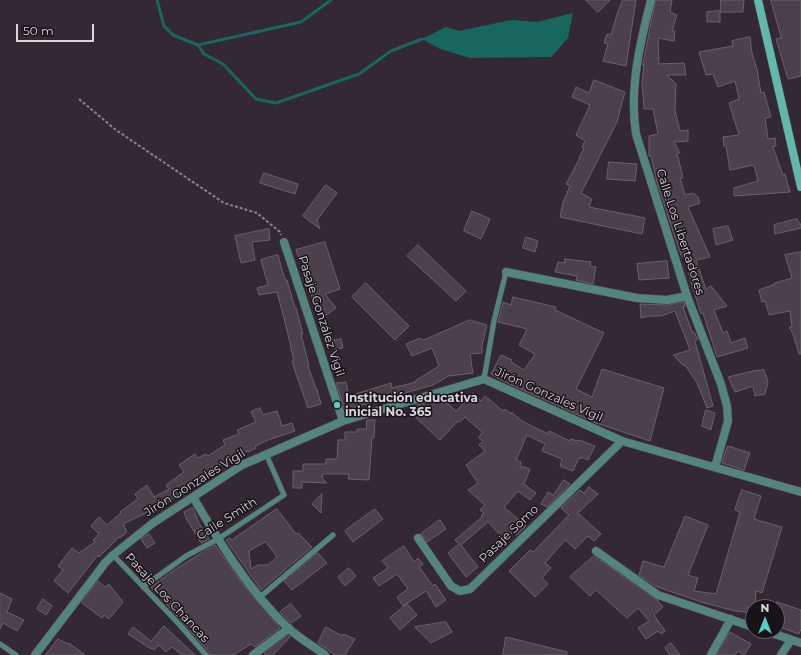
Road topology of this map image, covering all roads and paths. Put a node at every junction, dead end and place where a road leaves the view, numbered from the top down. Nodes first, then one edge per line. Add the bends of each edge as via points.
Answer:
1 (651, 0) edge
2 (758, 0) edge
3 (79, 99) dead end
4 (801, 187) edge
5 (284, 242) joint
6 (506, 272) joint
7 (687, 296) junction
8 (484, 379) junction
9 (343, 421) junction
10 (622, 441) junction
11 (266, 454) junction
12 (715, 468) junction
13 (801, 492) edge
14 (193, 497) junction
15 (333, 535) dead end
16 (218, 538) junction
17 (418, 538) dead end
18 (596, 551) dead end
19 (113, 555) junction
20 (143, 587) junction
21 (260, 597) junction
22 (731, 619) junction
23 (745, 624) edge
24 (289, 628) junction
25 (785, 638) edge
26 (792, 640) junction
27 (801, 643) edge
28 (0, 644) edge
29 (16, 655) edge
30 (35, 655) edge
31 (206, 655) edge
32 (253, 655) edge
33 (325, 655) edge
34 (711, 655) edge
35 (782, 655) edge

1 - 7 street, Calle Los Libertadores via 637,60 633,117 636,134
2 - 4 main road
3 - 5 path via 116,130 224,203 257,213 280,232
5 - 9 street, Pasaje González Vigil
6 - 7 street via 637,298 667,300
6 - 8 lane
7 - 12 street, Calle Los Libertadores via 727,406 728,421
8 - 9 street, Jirón Gonzales Vigil
8 - 10 street, Jirón Gonzales Vigil
9 - 11 street, Jirón Gonzales Vigil
10 - 12 street, Jirón Gonzales Vigil
10 - 17 street, Pasaje Somo via 470,589 460,591 451,586
11 - 14 street, Jirón Gonzales Vigil via 242,464
11 - 16 lane, Calle Smith via 284,494
12 - 13 street, Jirón Gonzales Vigil
14 - 16 street
14 - 19 street, Jirón Gonzales Vigil via 153,523
15 - 21 lane
16 - 20 lane, Calle Smith via 186,556
16 - 21 street
18 - 22 street via 658,595
19 - 20 lane, Pasaje Los Chancas
19 - 30 street, Jirón Gonzales Vigil
20 - 31 lane, Pasaje Los Chancas
21 - 24 street
22 - 23 street
22 - 34 street
24 - 32 street
24 - 33 street
25 - 26 street
26 - 27 street
26 - 35 street
28 - 29 lane

